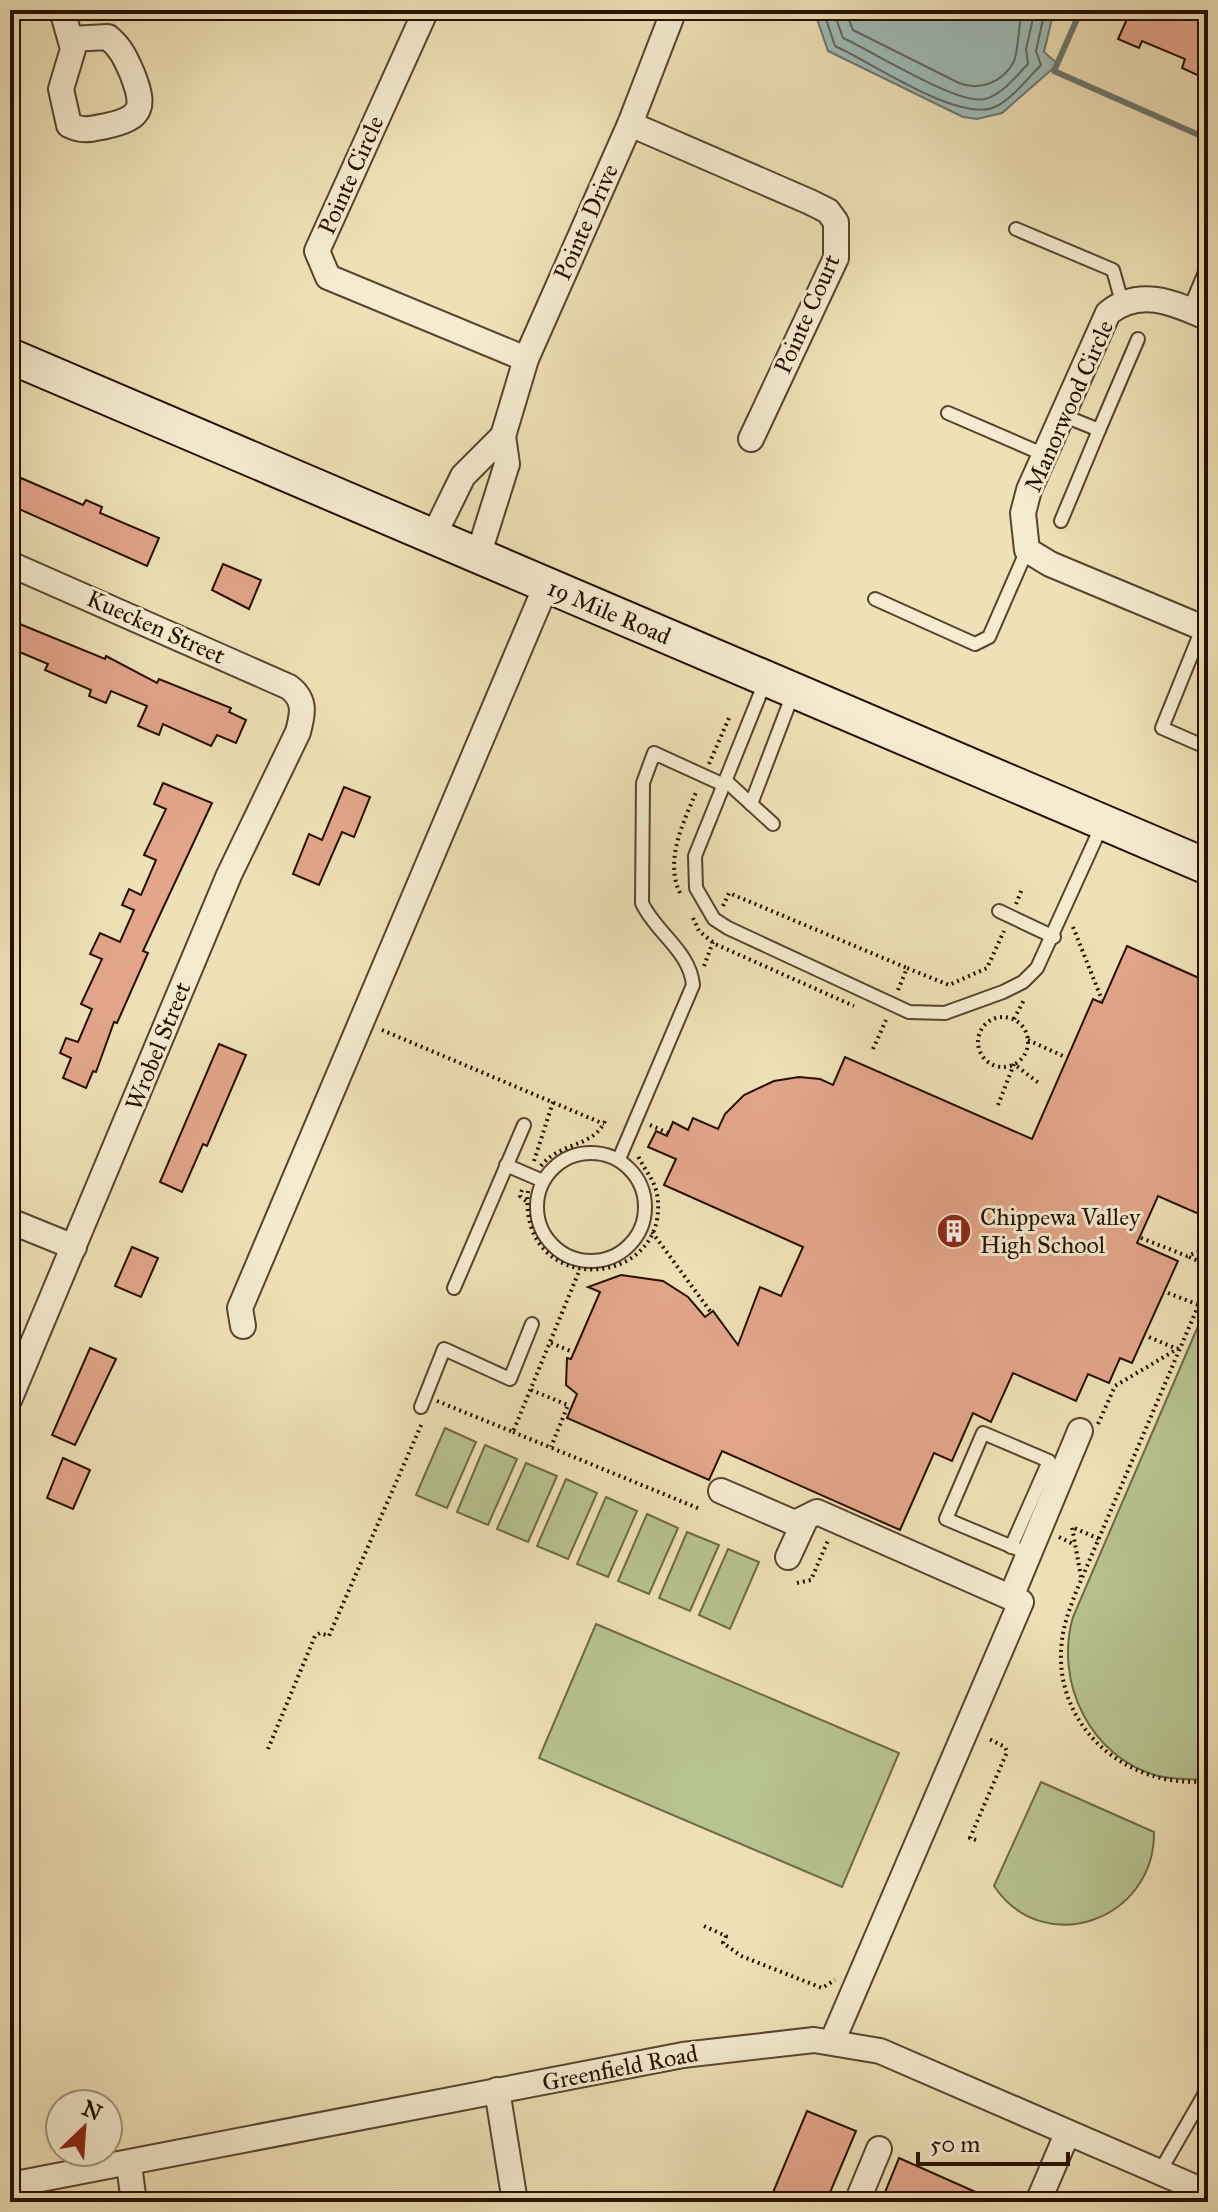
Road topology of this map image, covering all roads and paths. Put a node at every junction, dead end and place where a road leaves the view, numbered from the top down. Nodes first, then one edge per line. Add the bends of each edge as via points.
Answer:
1 (426, 10) edge
2 (674, 10) edge
3 (63, 12) edge
4 (71, 39) dead end
5 (630, 124) junction
6 (1016, 229) dead end
7 (1208, 265) edge
8 (1122, 302) junction
9 (1198, 314) edge
10 (1138, 339) dead end
11 (10, 356) edge
12 (526, 359) junction
13 (948, 413) dead end
14 (1062, 415) junction
15 (1099, 430) junction
16 (503, 436) junction
17 (751, 439) dead end
18 (1045, 455) junction
19 (1061, 521) dead end
20 (433, 537) junction
21 (1027, 550) junction
22 (478, 556) junction
23 (10, 564) edge
24 (546, 586) junction
25 (875, 599) dead end
26 (1205, 630) edge
27 (780, 685) junction
28 (299, 695) joint
29 (729, 718) dead end
30 (1208, 748) edge
31 (703, 776) junction
32 (725, 783) junction
33 (751, 804) junction
34 (1103, 822) junction
35 (773, 824) dead end
36 (1208, 867) edge
37 (1022, 889) dead end
38 (682, 895) dead end
39 (688, 907) dead end
40 (722, 908) dead end
41 (1079, 913) dead end
42 (1004, 914) junction
43 (1073, 927) junction
44 (1054, 937) junction
45 (1067, 940) dead end
46 (907, 968) junction
47 (897, 992) dead end
48 (1102, 1000) dead end
49 (1013, 1001) dead end
50 (862, 1010) dead end
51 (874, 1015) dead end
52 (1014, 1019) junction
53 (886, 1020) junction
54 (900, 1026) dead end
55 (374, 1027) dead end
56 (1028, 1040) junction
57 (873, 1049) dead end
58 (1063, 1056) dead end
59 (1014, 1064) junction
60 (1040, 1084) dead end
61 (553, 1102) junction
62 (998, 1105) dead end
63 (604, 1124) dead end
64 (524, 1125) dead end
65 (637, 1152) dead end
66 (619, 1159) junction
67 (506, 1165) junction
68 (532, 1165) dead end
69 (543, 1181) junction
70 (522, 1190) dead end
71 (527, 1202) dead end
72 (10, 1221) edge
73 (652, 1232) junction
74 (1141, 1238) dead end
75 (74, 1247) junction
76 (1208, 1248) edge
77 (1187, 1256) junction
78 (1208, 1265) edge
79 (573, 1268) dead end
80 (1208, 1283) edge
81 (454, 1288) dead end
82 (1168, 1293) dead end
83 (1199, 1305) junction
84 (710, 1311) dead end
85 (532, 1324) dead end
86 (243, 1326) dead end
87 (1149, 1337) dead end
88 (551, 1343) dead end
89 (1179, 1348) junction
90 (573, 1352) dead end
91 (531, 1390) dead end
92 (10, 1398) edge
93 (423, 1410) joint
94 (1080, 1431) joint
95 (513, 1432) dead end
96 (551, 1448) junction
97 (1056, 1465) junction
98 (721, 1491) dead end
99 (700, 1509) dead end
100 (806, 1518) junction
101 (837, 1521) junction
102 (1099, 1539) junction
103 (1020, 1551) junction
104 (788, 1557) dead end
105 (1082, 1580) junction
106 (797, 1583) dead end
107 (1011, 1597) junction
108 (967, 1729) junction
109 (268, 1749) dead end
110 (1208, 1781) edge
111 (976, 1840) dead end
112 (704, 1926) dead end
113 (840, 1968) dead end
114 (832, 2042) junction
115 (1208, 2088) edge
116 (497, 2090) junction
117 (1075, 2138) junction
118 (879, 2149) dead end
119 (129, 2165) junction
120 (1159, 2173) junction
121 (10, 2185) edge
122 (1208, 2193) edge
123 (134, 2202) edge
124 (515, 2202) edge
125 (857, 2202) edge
126 (1038, 2202) edge
127 (1054, 2202) edge

1 - 12 street, Pointe Circle via 317,251 319,263 328,277
2 - 5 street, Pointe Drive
3 - 4 street
5 - 12 street, Pointe Drive
5 - 17 street, Pointe Court via 810,202 836,222 836,258
6 - 8 lane via 1113,270
7 - 9 lane
8 - 9 street, Manorwood Circle via 1152,297
8 - 14 street, Manorwood Circle via 1097,331
10 - 15 lane
11 - 20 street, 19 Mile Road
12 - 16 street, Pointe Drive
13 - 18 lane
14 - 15 lane
14 - 18 street, Manorwood Circle
15 - 19 lane
16 - 20 street, Pointe Drive via 463,476
16 - 22 street, Pointe Drive via 507,464
18 - 21 street, Manorwood Circle via 1023,513
20 - 22 street, 19 Mile Road
21 - 25 lane via 989,637 975,644
21 - 26 street
22 - 24 street, 19 Mile Road
23 - 28 street, Kuecken Street
24 - 27 street, 19 Mile Road
24 - 86 street via 240,1308
26 - 30 lane via 1162,728
27 - 32 lane
27 - 33 lane
27 - 34 street, 19 Mile Road
28 - 75 street, Wrobel Street via 304,709 298,732 229,875
29 - 31 path
31 - 32 lane
31 - 38 path via 678,840 676,884
31 - 66 lane via 654,753 643,783 642,903 684,957 693,985
32 - 33 lane
32 - 44 lane via 694,871 696,888 714,919 900,1009 945,1013 1003,992 1037,968
33 - 35 lane
34 - 36 street, 19 Mile Road
34 - 44 lane
37 - 42 path
39 - 50 path via 699,931 715,944
40 - 46 path via 729,893
41 - 43 path
42 - 44 lane
42 - 46 path via 987,968 949,985
43 - 45 path
43 - 48 path
46 - 47 path
49 - 52 path via 1026,996
51 - 53 path
52 - 56 path
52 - 59 path via 990,1020 980,1029 977,1044 988,1063
53 - 54 path
53 - 57 path
55 - 61 path
56 - 58 path
56 - 59 path via 1025,1055
59 - 60 path
59 - 62 path
61 - 63 path
61 - 68 path
64 - 67 lane
65 - 73 path via 657,1193
66 - 69 lane via 585,1152 560,1162
66 - 69 lane via 641,1184 645,1218 629,1247 598,1261 565,1255 547,1238 537,1214
67 - 69 lane
67 - 81 lane
70 - 71 path via 520,1196
72 - 75 street
73 - 79 path via 630,1259 612,1268
73 - 84 path
74 - 77 path
75 - 92 street, Wrobel Street
76 - 77 path
77 - 78 path
80 - 83 path
82 - 83 path
83 - 89 path
85 - 93 lane via 510,1379 444,1349
87 - 89 path
88 - 90 path
89 - 94 path via 1115,1386 1093,1437
89 - 102 path
91 - 96 path via 568,1405
93 - 109 path via 329,1636 315,1636
94 - 97 street
95 - 96 path
96 - 99 path
97 - 103 street
97 - 103 lane via 983,1433 958,1490 946,1519
98 - 100 street via 795,1523
100 - 101 street via 817,1512
100 - 104 street
101 - 106 path via 811,1580
101 - 107 street
102 - 105 path
102 - 105 path via 1072,1527
103 - 107 street
105 - 110 path via 1065,1625 1061,1661 1078,1719 1096,1744 1135,1771 1156,1779
107 - 108 street via 1021,1602
108 - 111 path via 1007,1752 970,1838
108 - 114 street
112 - 113 path via 726,1936 723,1943 741,1956 822,1988 834,1982
114 - 116 street, Greenfield Road via 735,2047
114 - 117 street, Greenfield Road via 880,2051
115 - 120 lane
116 - 119 street, Greenfield Road
116 - 124 street
117 - 120 street, Greenfield Road
117 - 126 street
117 - 127 street
118 - 125 street
119 - 121 street, Greenfield Road
119 - 123 street
120 - 122 street, Greenfield Road

